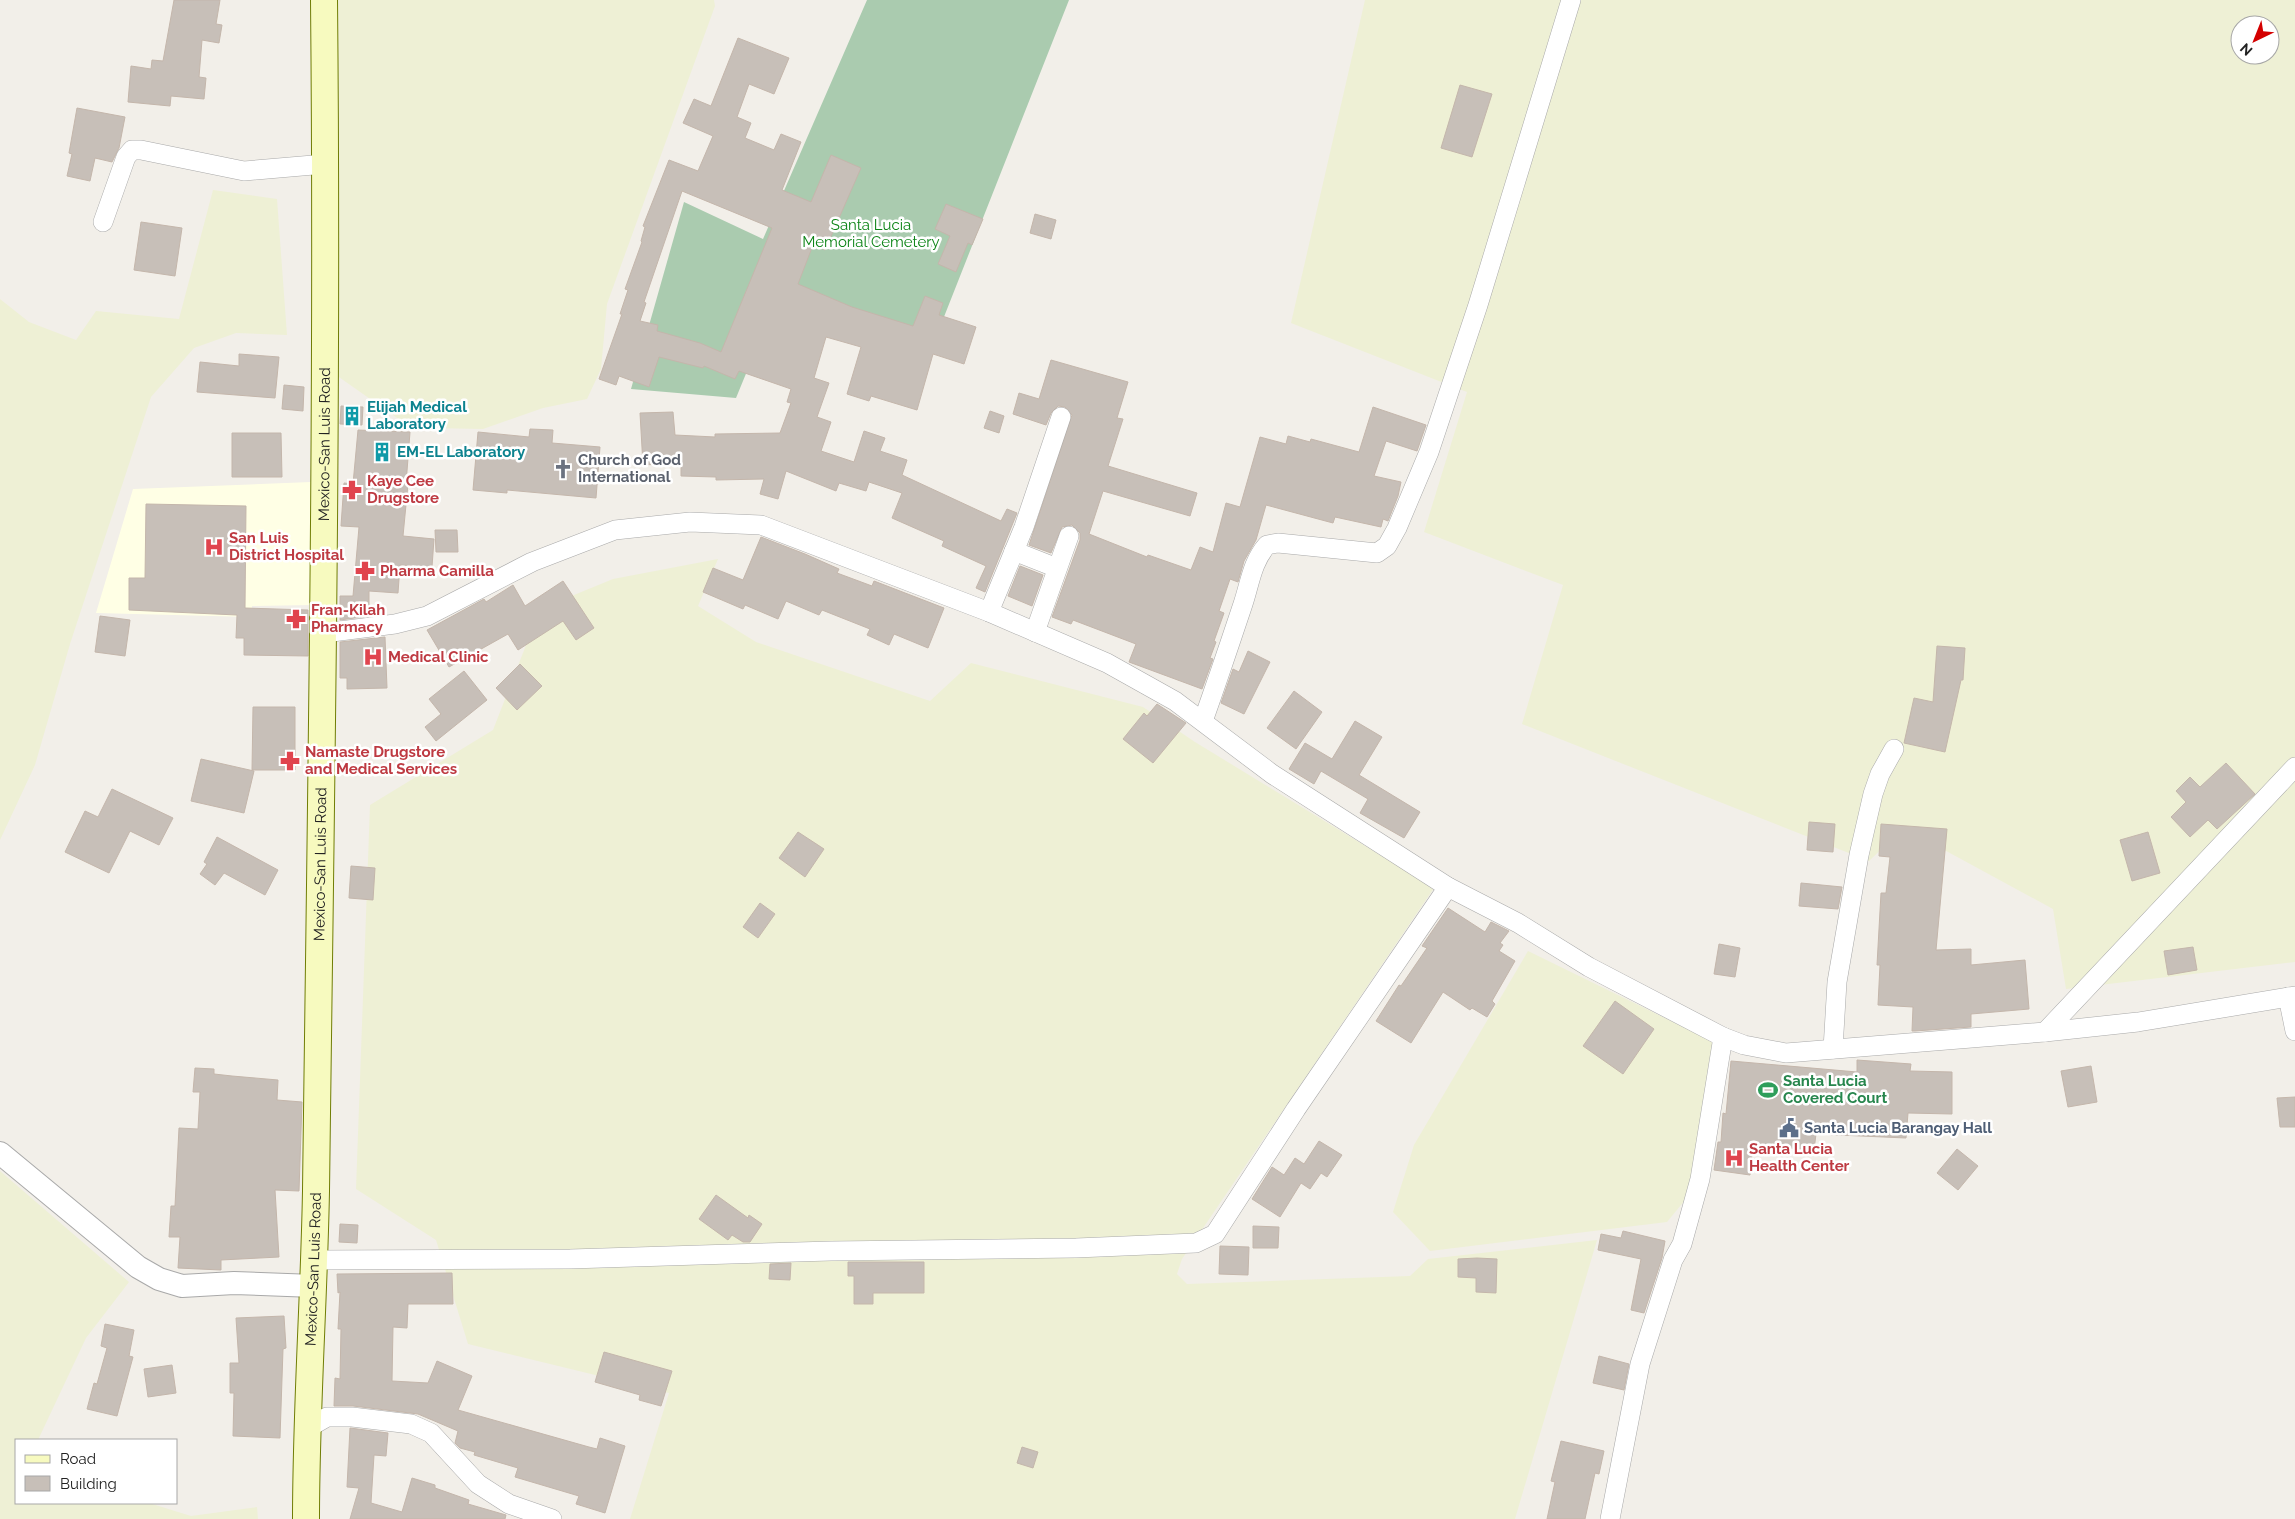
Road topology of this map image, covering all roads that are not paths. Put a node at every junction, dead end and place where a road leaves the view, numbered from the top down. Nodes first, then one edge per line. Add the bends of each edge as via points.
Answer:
1 (324, 0) edge
2 (1571, 0) edge
3 (325, 164) junction
4 (103, 222) dead end
5 (1061, 417) dead end
6 (1069, 536) dead end
7 (1014, 551) junction
8 (1057, 568) junction
9 (989, 612) junction
10 (1035, 632) junction
11 (324, 633) junction
12 (1203, 720) junction
13 (1894, 749) dead end
14 (2295, 767) edge
15 (1448, 887) junction
16 (2291, 996) edge
17 (2295, 1031) edge
18 (2045, 1032) junction
19 (1723, 1037) junction
20 (1833, 1049) junction
21 (0, 1153) edge
22 (315, 1260) junction
23 (314, 1286) junction
24 (306, 1429) junction
25 (306, 1519) edge
26 (552, 1519) edge
27 (1610, 1519) edge

1 - 3 main road, Mexico-San Luis Road
2 - 12 street via 1472,323 1429,452 1397,528 1387,546 1377,553 1278,543 1267,545 1253,565 1244,602
3 - 4 street via 244,170 132,150 126,157
3 - 11 main road, Mexico-San Luis Road
5 - 7 street
6 - 8 street
7 - 8 street
7 - 9 street
8 - 10 street
9 - 10 street
9 - 11 street via 761,525 690,522 615,530 532,562 410,622
10 - 12 street via 1107,663
11 - 22 main road, Mexico-San Luis Road
12 - 15 street via 1272,774
13 - 20 street via 1873,794 1859,855 1837,982
14 - 18 street
15 - 19 street
15 - 22 street via 1296,1108 1215,1234 1196,1243 570,1259
16 - 17 street
16 - 18 street via 2138,1022
18 - 20 street
19 - 20 street via 1744,1046 1786,1053
19 - 27 street via 1700,1179 1682,1244 1672,1260 1640,1364
21 - 23 street via 138,1267 159,1279 182,1286 234,1283
22 - 23 main road, Mexico-San Luis Road
23 - 24 main road, Mexico-San Luis Road
24 - 25 main road, Mexico-San Luis Road
24 - 26 street via 326,1417 411,1424 431,1432 478,1484 509,1504

